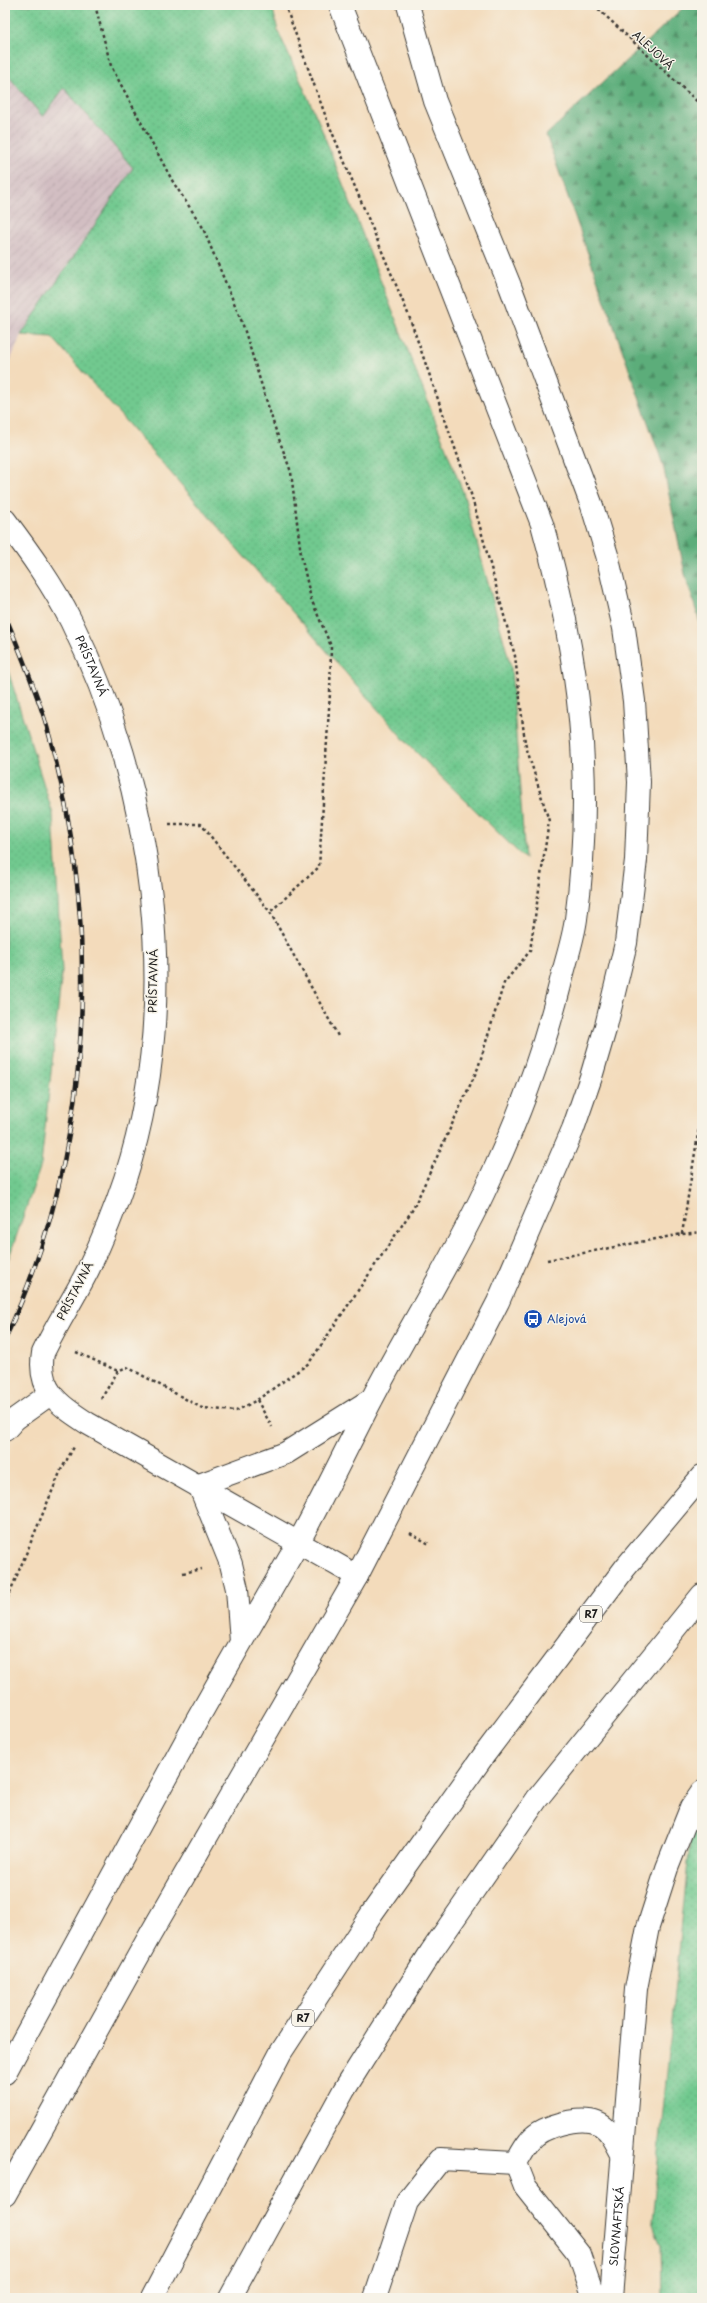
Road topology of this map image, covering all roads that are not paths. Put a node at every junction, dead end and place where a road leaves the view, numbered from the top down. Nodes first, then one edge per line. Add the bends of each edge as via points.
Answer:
1 (340, 5) edge
2 (408, 5) edge
3 (5, 520) edge
4 (50, 1394) junction
5 (372, 1398) junction
6 (5, 1430) edge
7 (702, 1476) edge
8 (199, 1485) junction
9 (298, 1542) junction
10 (357, 1576) junction
11 (702, 1594) edge
12 (241, 1642) junction
13 (702, 1792) edge
14 (5, 2073) edge
15 (622, 2154) junction
16 (516, 2163) junction
17 (5, 2195) edge
18 (152, 2298) edge
19 (230, 2298) edge
20 (376, 2298) edge
21 (594, 2298) edge
22 (611, 2298) edge

1 - 5 main road via 542,524 570,636 580,710 584,771 583,843 576,922 541,1054 525,1098 484,1192
2 - 10 main road via 435,101 510,286 592,506 607,555 624,628 638,743 636,860 626,943 606,1026 573,1129 498,1302
3 - 4 main road, PRÍSTAVNÁ via 43,573 70,619 94,671 120,750 140,825 152,895 152,1050 144,1107 125,1180 88,1270 43,1352 41,1367
4 - 6 main road via 15,1419
4 - 8 main road via 58,1403 87,1423
5 - 8 main road via 286,1453
5 - 9 main road
7 - 18 main road, R7 via 621,1574 484,1755 372,1913 280,2052
8 - 9 main road
8 - 12 main road via 231,1564 237,1589
9 - 10 main road
9 - 12 main road
10 - 17 main road via 150,1935
11 - 19 main road via 537,1799 431,1952 344,2090
12 - 14 main road
13 - 15 main road, SLOVNAFTSKÁ via 691,1808 667,1868 648,1927 636,1989
15 - 16 main road via 612,2134 598,2123 577,2121 549,2127 529,2140
15 - 22 main road, SLOVNAFTSKÁ
16 - 20 main road via 441,2159 407,2202
16 - 21 main road via 525,2186 579,2254

